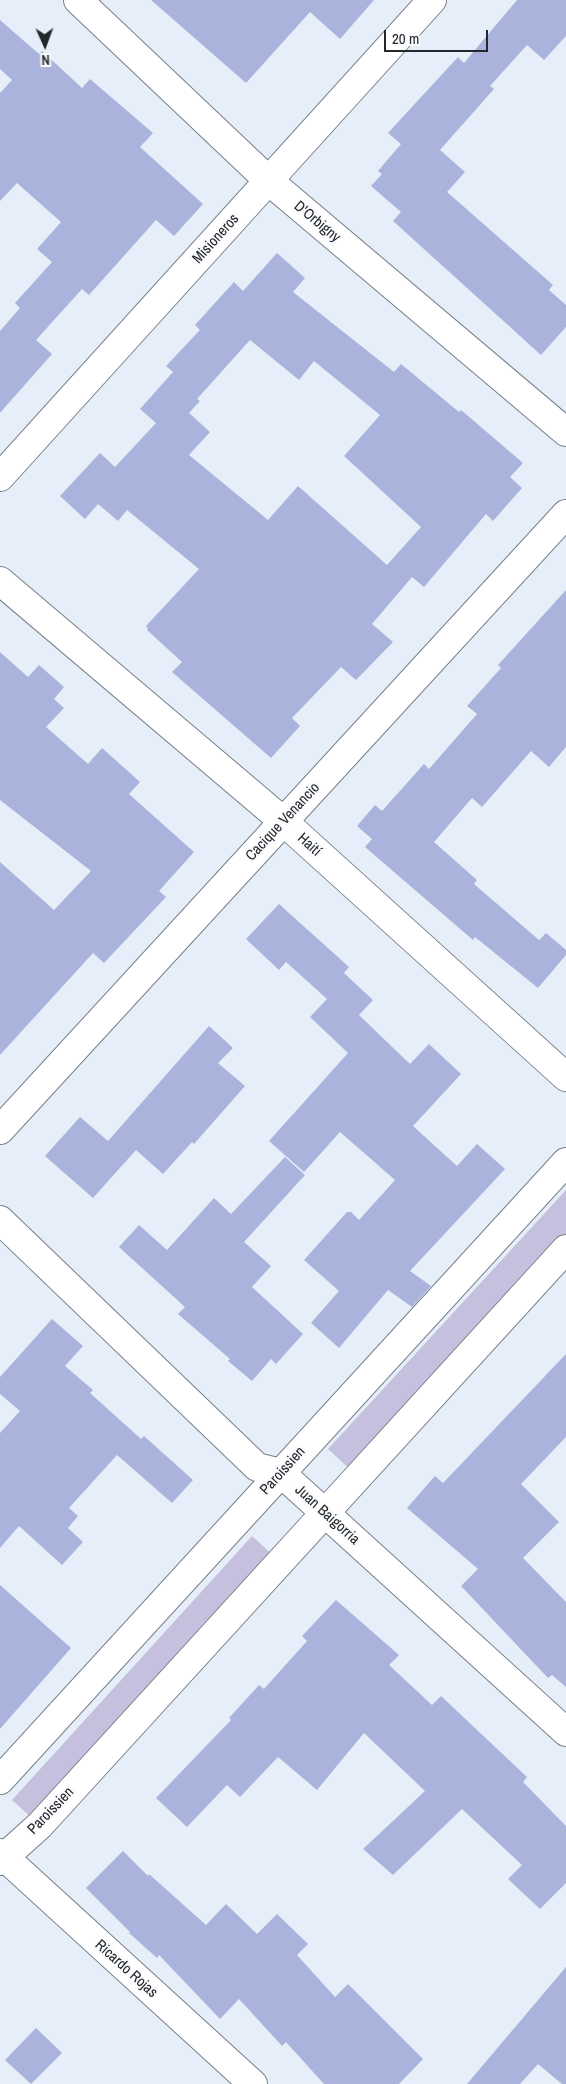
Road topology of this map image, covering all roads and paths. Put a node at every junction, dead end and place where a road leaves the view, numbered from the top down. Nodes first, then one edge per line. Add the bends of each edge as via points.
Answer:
1 (78, 0) edge
2 (432, 0) edge
3 (269, 181) junction
4 (566, 432) edge
5 (0, 477) edge
6 (566, 514) edge
7 (0, 581) edge
8 (284, 821) junction
9 (566, 1077) edge
10 (0, 1130) edge
11 (566, 1162) edge
12 (0, 1220) edge
13 (566, 1249) edge
14 (281, 1473) junction
15 (325, 1513) junction
16 (566, 1732) edge
17 (0, 1780) edge
18 (1, 1857) edge
19 (253, 2084) edge

1 - 3 street, D'Orbigny
2 - 3 street, Misioneros
3 - 4 street, D'Orbigny
3 - 5 street, Misioneros
6 - 8 street, Cacique Venancio
7 - 8 street, Haití
8 - 9 street, Haití
8 - 10 street, Cacique Venancio
11 - 14 street, Paroissien
12 - 14 street, Juan Baigorria via 257,1467
13 - 15 street, Paroissien
14 - 15 street, Juan Baigorria
14 - 17 street, Paroissien
15 - 16 street, Juan Baigorria
15 - 18 street, Paroissien via 40,1824
18 - 19 street, Ricardo Rojas

